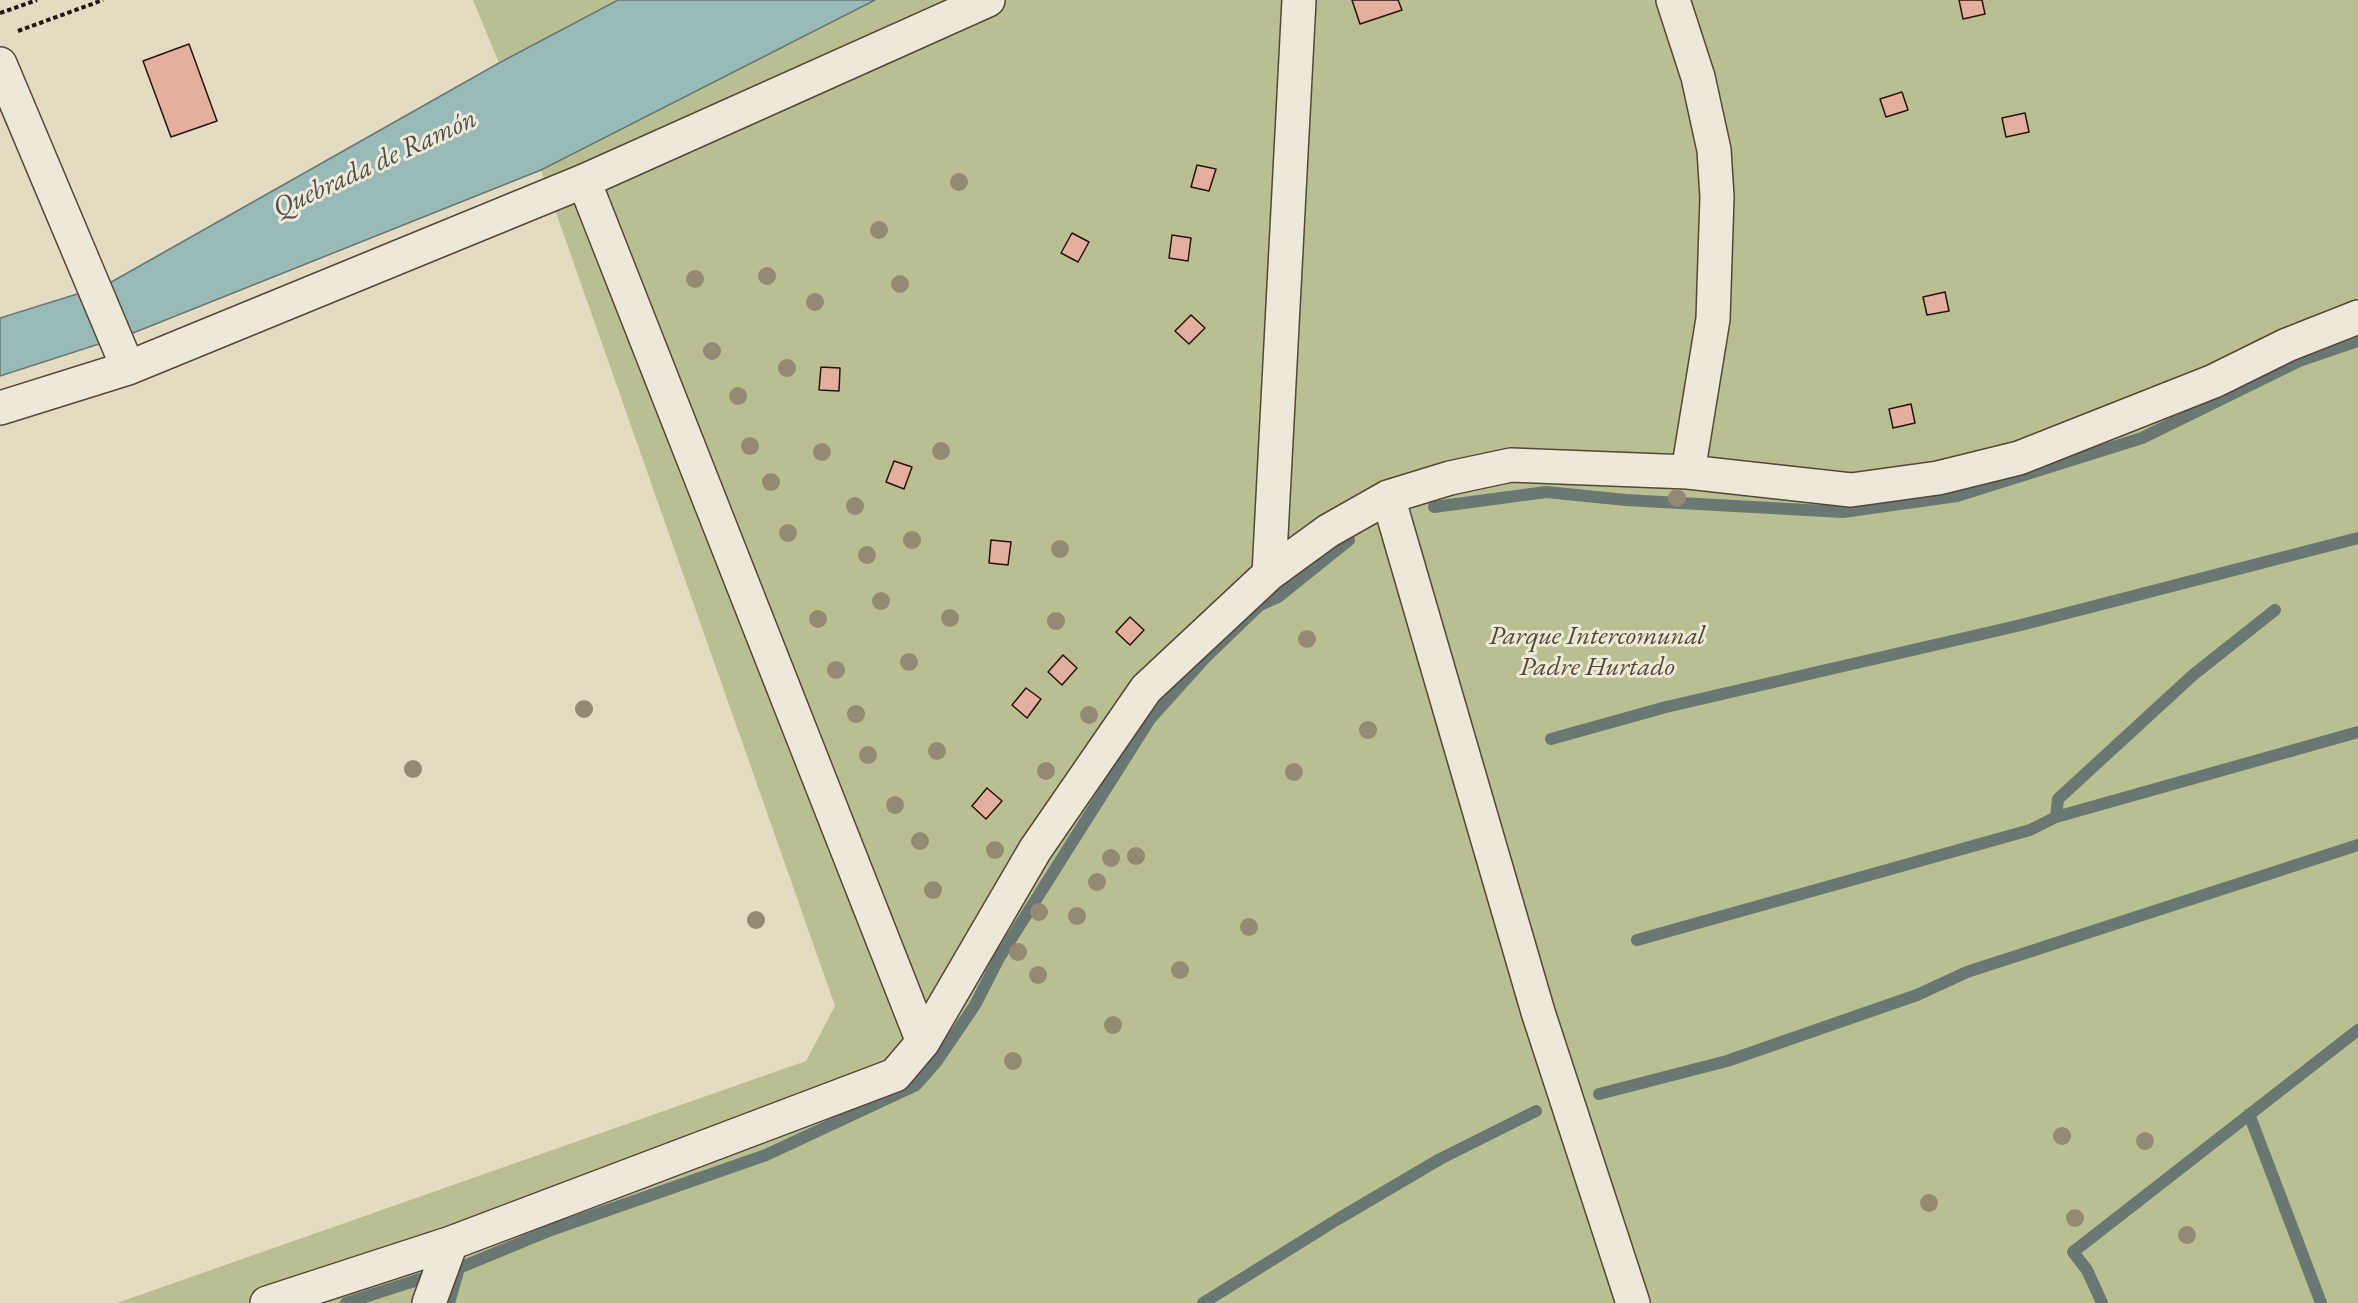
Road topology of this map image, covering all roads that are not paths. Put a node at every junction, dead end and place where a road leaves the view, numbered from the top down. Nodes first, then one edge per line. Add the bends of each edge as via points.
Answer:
1 (988, 0) edge
2 (1299, 0) edge
3 (1673, 0) edge
4 (5, 49) edge
5 (584, 180) junction
6 (2358, 317) edge
7 (123, 356) junction
8 (0, 408) edge
9 (1688, 472) junction
10 (1388, 497) junction
11 (1269, 574) junction
12 (923, 1042) junction
13 (440, 1273) edge
14 (267, 1303) edge
15 (1633, 1303) edge

1 - 5 lane
2 - 11 lane
3 - 9 lane via 1698,77 1714,150 1717,197 1713,319
4 - 7 lane
5 - 7 lane
5 - 12 lane
6 - 9 lane via 2287,345 2214,381 2019,458 1938,478 1851,490
7 - 8 lane
9 - 10 lane via 1511,465
10 - 11 lane via 1328,531
10 - 15 lane via 1538,1012
11 - 12 lane via 1146,689 1035,850
12 - 13 lane via 896,1075
13 - 14 lane

